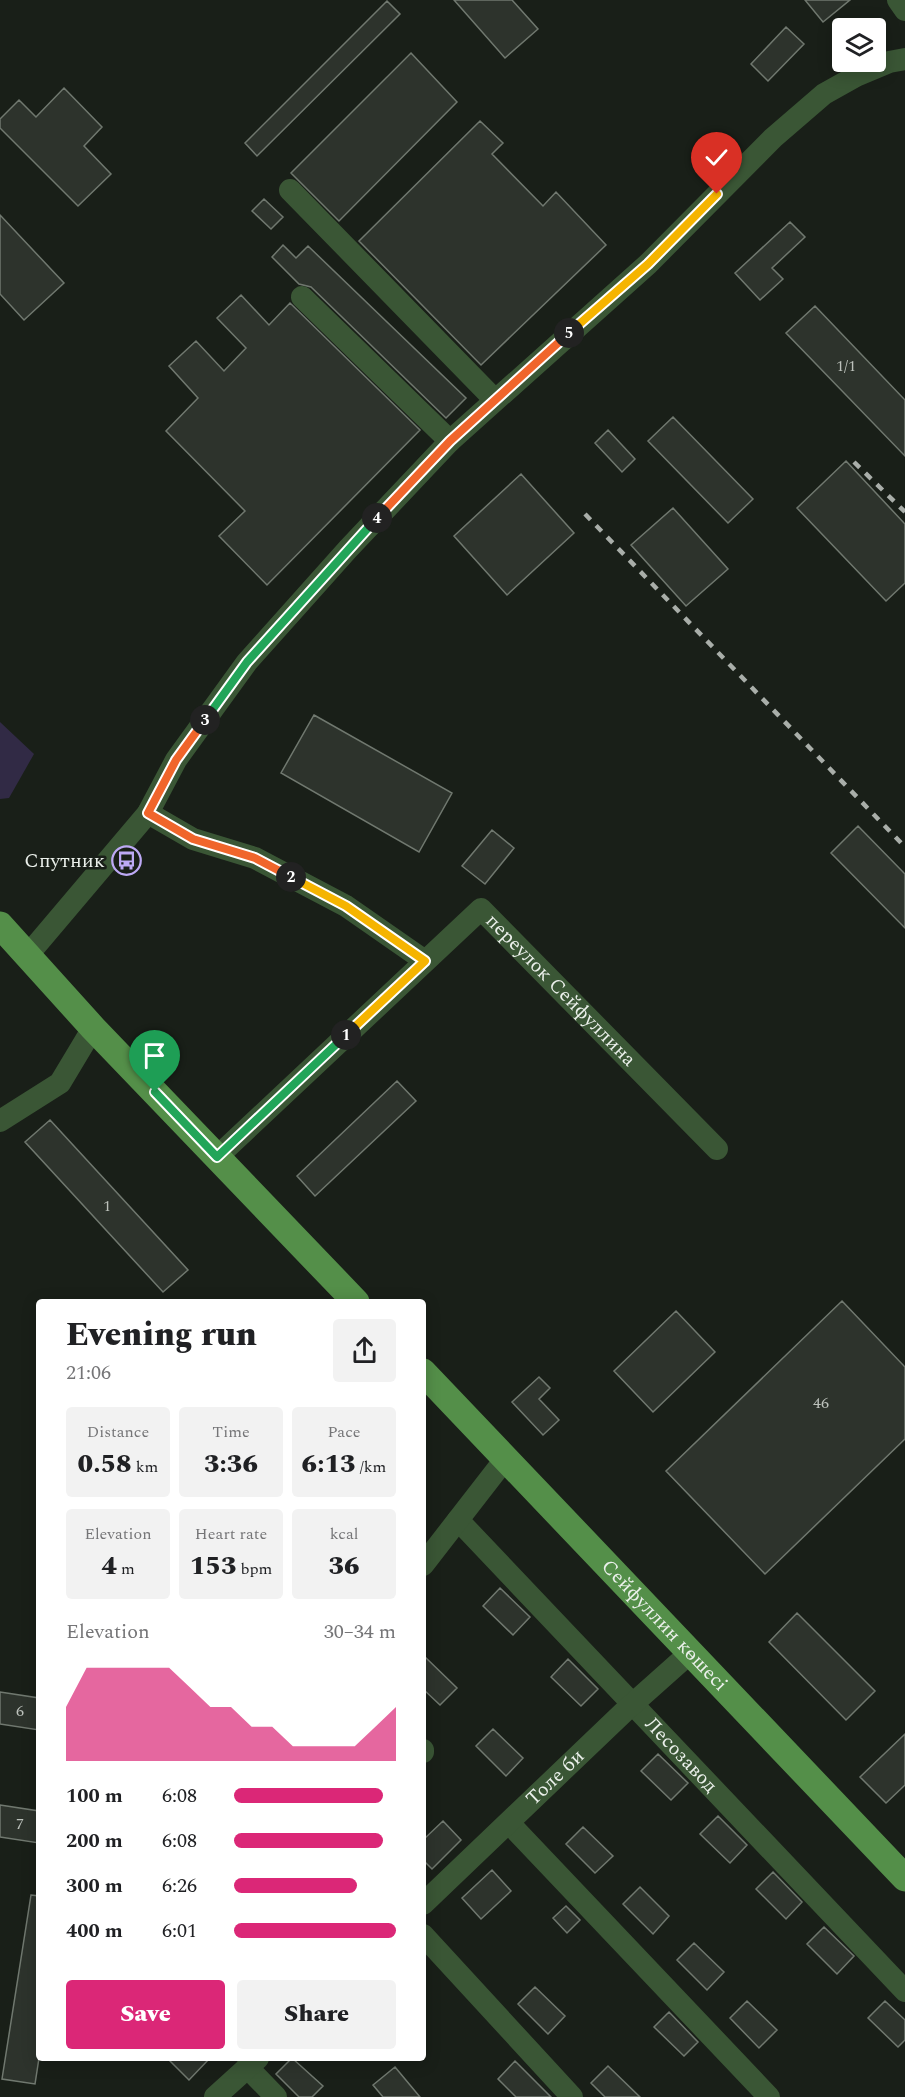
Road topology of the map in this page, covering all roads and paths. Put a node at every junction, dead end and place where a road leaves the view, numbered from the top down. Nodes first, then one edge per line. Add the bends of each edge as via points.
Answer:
1 (898, 0) edge
2 (905, 10) edge
3 (905, 59) edge
4 (290, 190) dead end
5 (302, 297) dead end
6 (494, 399) junction
7 (450, 441) junction
8 (148, 813) junction
9 (0, 925) edge
10 (27, 956) junction
11 (425, 961) junction
12 (93, 1028) junction
13 (0, 1121) edge
14 (717, 1149) dead end
15 (217, 1157) junction
16 (353, 1299) edge
17 (426, 1375) edge
18 (506, 1458) junction
19 (458, 1520) junction
20 (426, 1561) edge
21 (691, 1652) junction
22 (632, 1705) junction
23 (508, 1823) junction
24 (905, 1878) edge
25 (426, 1901) edge
26 (426, 1938) edge
27 (905, 1991) edge
28 (252, 2063) edge
29 (215, 2097) edge
30 (276, 2097) edge
31 (572, 2097) edge
32 (769, 2097) edge

1 - 2 street
3 - 6 street via 858,75 824,94 773,138 648,264
4 - 6 street
5 - 7 street
6 - 7 street
7 - 8 street via 247,662 176,760
8 - 10 street
8 - 11 street via 193,839 255,858 346,906
9 - 10 main road
10 - 12 main road
11 - 14 street, переулок Сейфуллина via 481,909
11 - 15 street, переулок Сейфуллина
12 - 13 street via 60,1083
12 - 15 main road
15 - 16 main road
17 - 18 main road, Сейфуллин көшесі
18 - 19 street
18 - 21 main road, Сейфуллин көшесі
19 - 20 street
19 - 22 street, Лесозавод
21 - 22 street, Толе би
21 - 24 main road, Сейфуллин көшесі
22 - 23 street, Толе би
22 - 27 street, Лесозавод
23 - 25 street, Толе би
23 - 32 street
26 - 31 street
28 - 29 street
28 - 30 street

